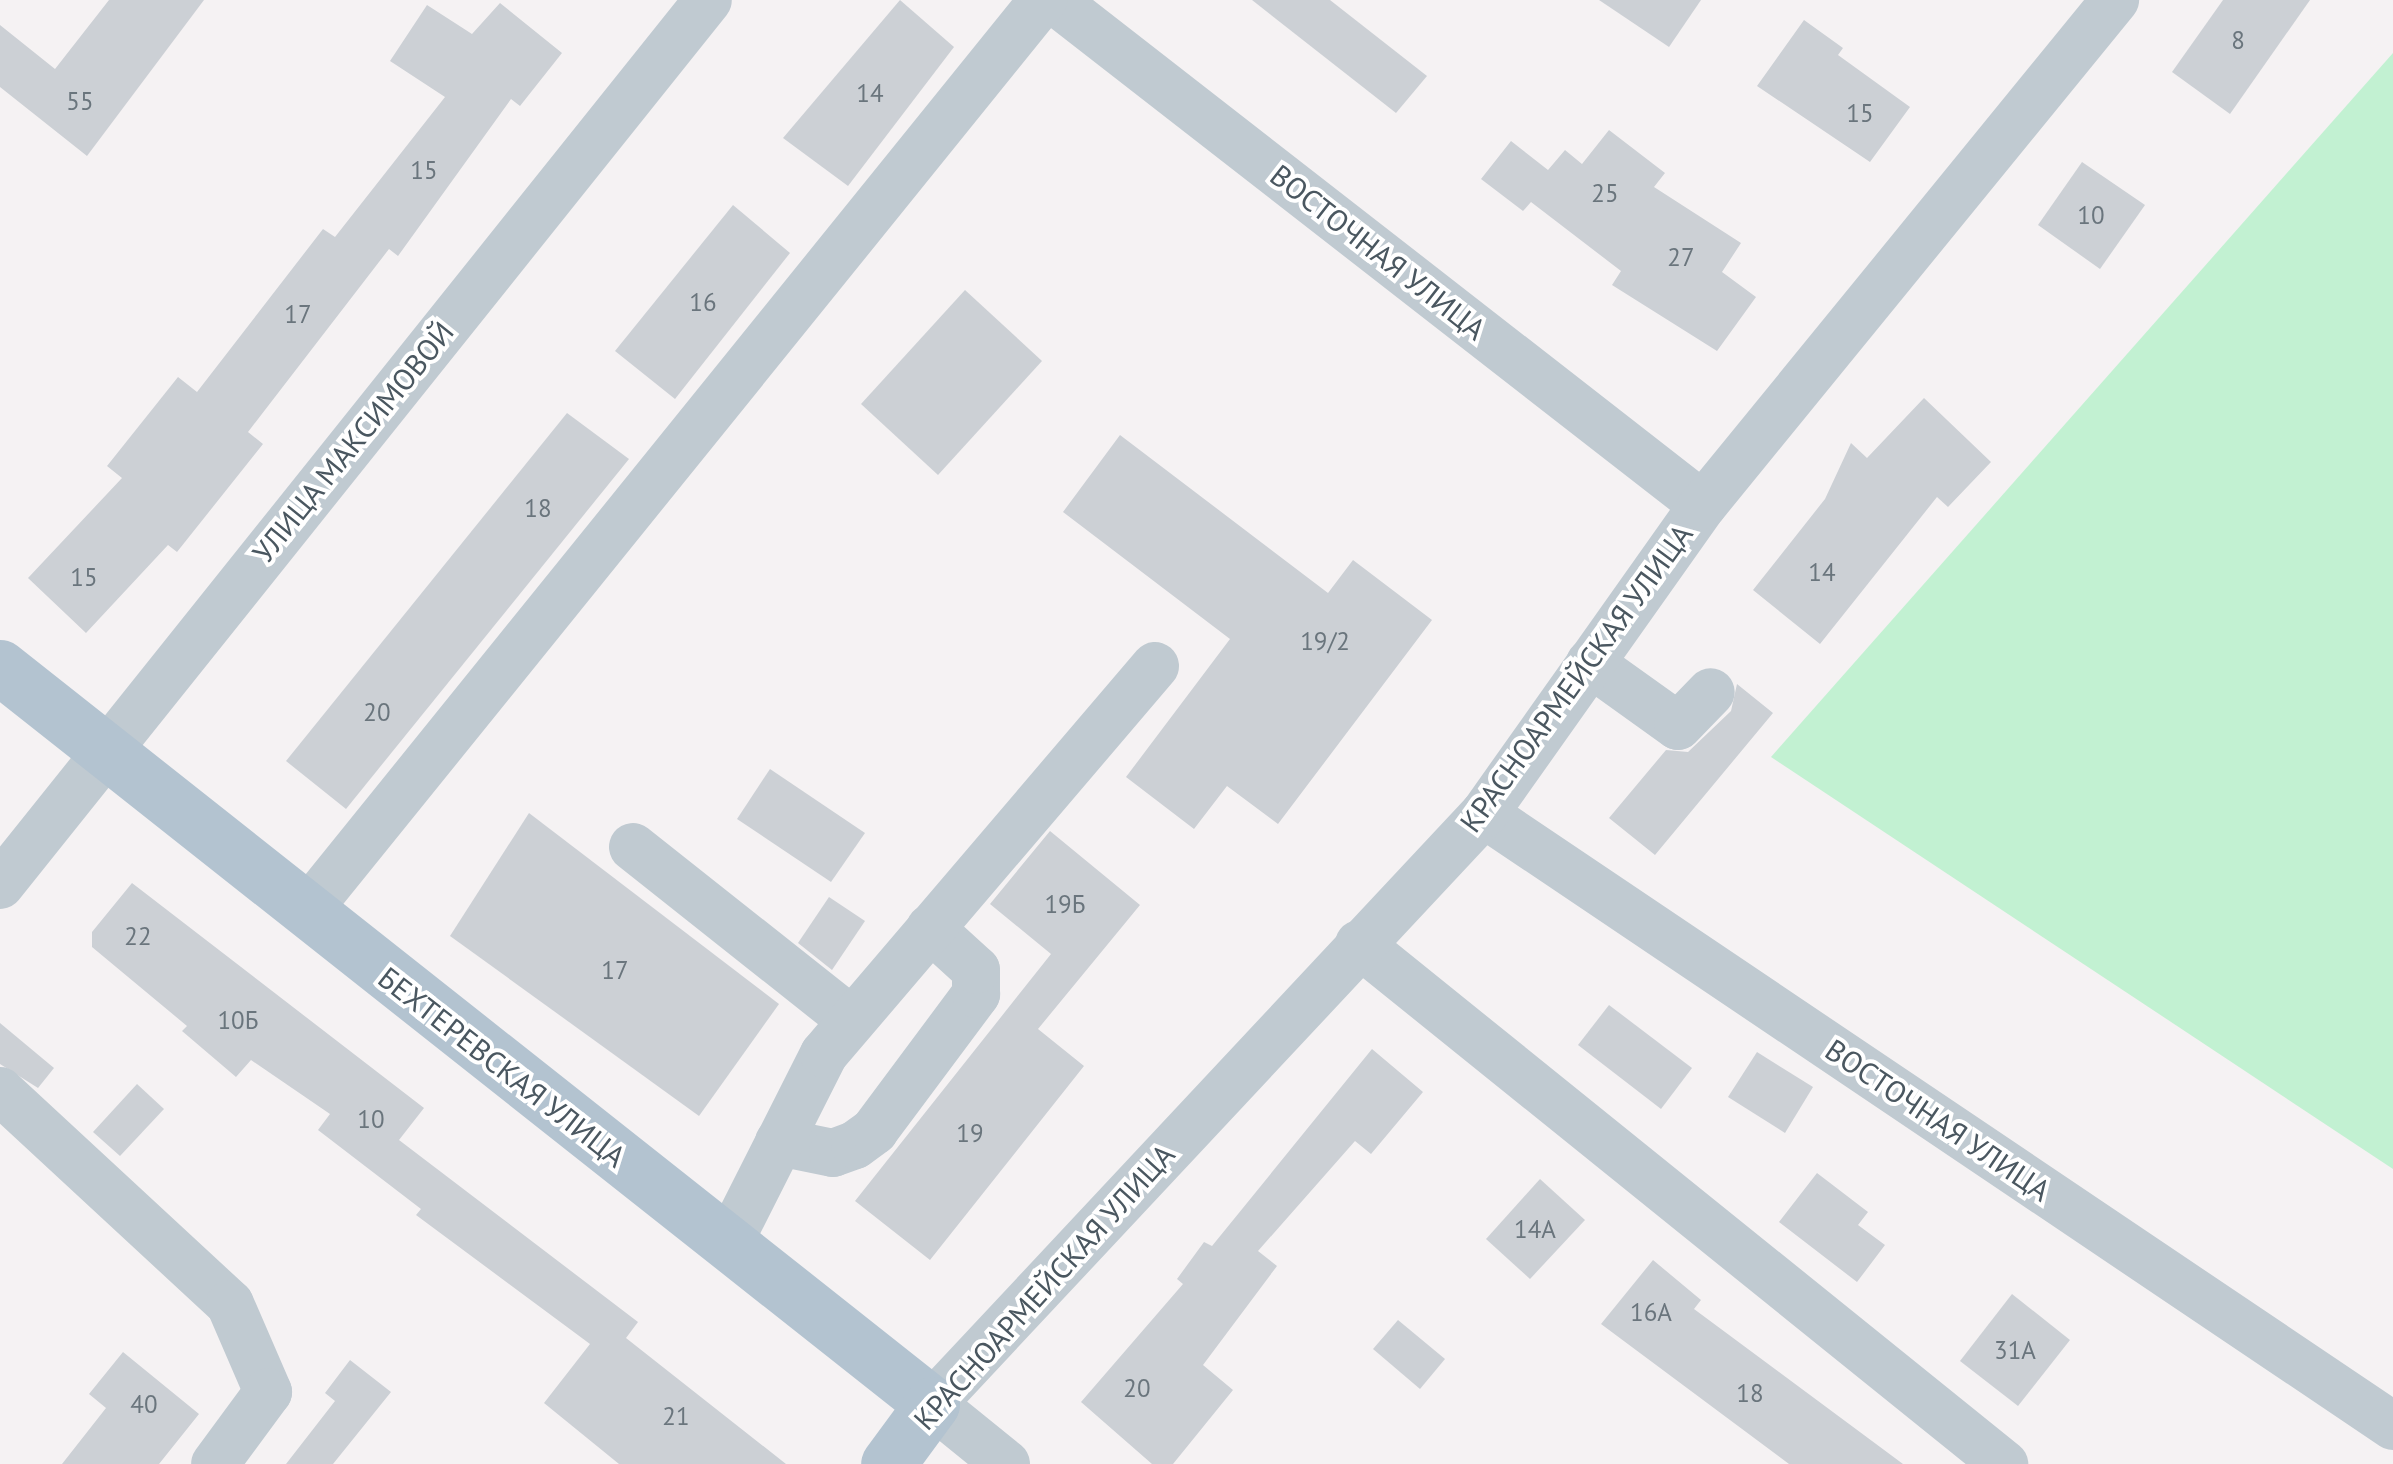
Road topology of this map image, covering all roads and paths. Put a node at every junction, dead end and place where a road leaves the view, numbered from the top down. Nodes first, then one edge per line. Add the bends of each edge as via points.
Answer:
1 (708, 0) edge
2 (1043, 0) edge
3 (1054, 0) edge
4 (2115, 0) edge
5 (1702, 505) junction
6 (1590, 664) junction
7 (1155, 666) dead end
8 (0, 667) edge
9 (1710, 692) dead end
10 (104, 752) junction
11 (1484, 814) junction
12 (633, 847) dead end
13 (0, 886) edge
14 (306, 912) junction
15 (930, 928) junction
16 (1359, 944) junction
17 (850, 1020) junction
18 (0, 1092) edge
19 (780, 1142) junction
20 (728, 1244) junction
21 (932, 1404) junction
22 (2393, 1426) edge
23 (215, 1464) edge
24 (888, 1464) edge
25 (1006, 1464) edge
26 (2004, 1464) edge

1 - 10 street, УЛИЦА МАКСИМОВОЙ
2 - 14 street
3 - 5 street, ВОСТОЧНАЯ УЛИЦА
4 - 5 street, КРАСНОАРМЕЙСКАЯ УЛИЦА
5 - 6 street, КРАСНОАРМЕЙСКАЯ УЛИЦА
6 - 9 street via 1678,726
6 - 11 street, КРАСНОАРМЕЙСКАЯ УЛИЦА
7 - 15 street
8 - 10 main road, БЕХТЕРЕВСКАЯ УЛИЦА
10 - 13 street, УЛИЦА МАКСИМОВОЙ
10 - 14 main road, БЕХТЕРЕВСКАЯ УЛИЦА
11 - 16 street, КРАСНОАРМЕЙСКАЯ УЛИЦА
11 - 22 street, ВОСТОЧНАЯ УЛИЦА
12 - 17 street
14 - 20 main road, БЕХТЕРЕВСКАЯ УЛИЦА
15 - 17 street
15 - 19 street via 976,970 976,994 874,1131 833,1153
16 - 21 street, КРАСНОАРМЕЙСКАЯ УЛИЦА
16 - 26 street
17 - 19 street via 824,1054
18 - 23 street via 230,1304 268,1392
19 - 20 street
20 - 21 main road, БЕХТЕРЕВСКАЯ УЛИЦА
21 - 24 main road, КРАСНОАРМЕЙСКАЯ УЛИЦА
21 - 25 street, БЕХТЕРЕВСКАЯ УЛИЦА

